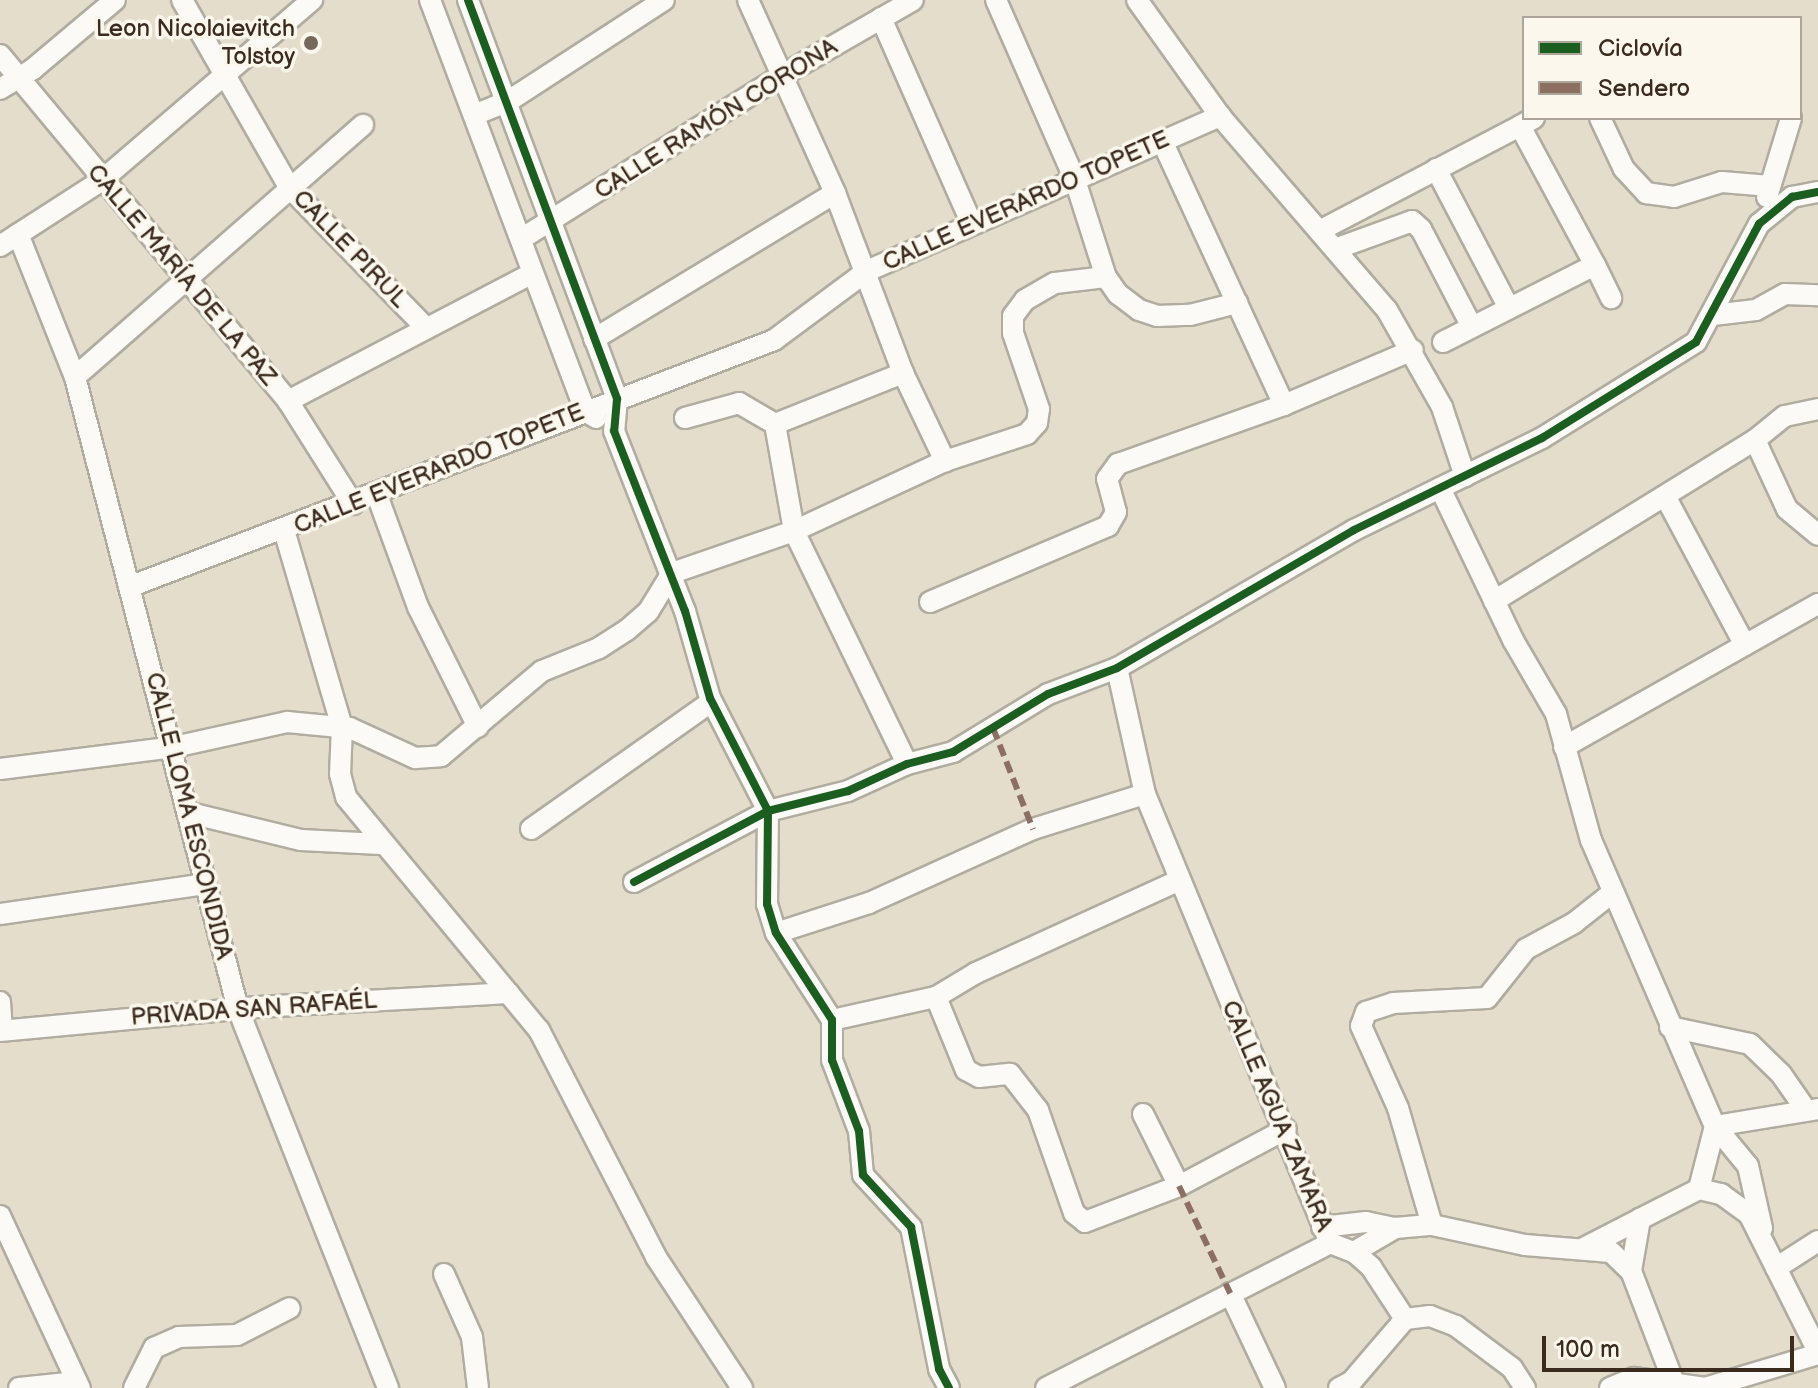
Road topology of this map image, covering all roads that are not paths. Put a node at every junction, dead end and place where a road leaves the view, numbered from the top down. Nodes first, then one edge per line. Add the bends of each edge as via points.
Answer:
1 (115, 0) edge
2 (182, 0) edge
3 (312, 0) edge
4 (430, 0) edge
5 (468, 0) edge
6 (664, 0) edge
7 (748, 0) edge
8 (913, 0) edge
9 (996, 0) edge
10 (1137, 0) edge
11 (881, 18) junction
12 (0, 55) edge
13 (226, 76) junction
14 (781, 76) junction
15 (8, 83) edge
16 (507, 102) junction
17 (474, 115) junction
18 (1220, 116) junction
19 (1601, 120) edge
20 (1790, 120) edge
21 (1527, 122) edge
22 (363, 125) dead end
23 (1162, 141) junction
24 (1436, 169) junction
25 (102, 180) junction
26 (1075, 180) junction
27 (1770, 186) junction
28 (289, 187) junction
29 (1818, 192) edge
30 (835, 193) junction
31 (1360, 209) junction
32 (549, 222) junction
33 (972, 224) junction
34 (1759, 224) junction
35 (1321, 230) junction
36 (1372, 231) junction
37 (18, 234) junction
38 (521, 239) junction
39 (0, 246) edge
40 (1338, 248) junction
41 (1595, 265) junction
42 (867, 271) junction
43 (533, 273) junction
44 (1106, 277) junction
45 (185, 279) junction
46 (1818, 295) edge
47 (1611, 298) dead end
48 (1237, 303) junction
49 (1509, 308) junction
50 (1713, 315) junction
51 (1472, 327) junction
52 (426, 328) junction
53 (594, 339) junction
54 (1443, 342) dead end
55 (1413, 350) junction
56 (903, 373) junction
57 (75, 377) junction
58 (617, 399) junction
59 (288, 401) junction
60 (1284, 405) junction
61 (1818, 409) edge
62 (585, 411) junction
63 (685, 418) dead end
64 (775, 424) junction
65 (614, 431) junction
66 (1755, 440) junction
67 (945, 461) junction
68 (1465, 476) junction
69 (1440, 488) junction
70 (377, 495) junction
71 (1665, 496) junction
72 (353, 504) junction
73 (284, 530) junction
74 (794, 531) junction
75 (1818, 535) edge
76 (672, 573) junction
77 (129, 587) junction
78 (1494, 601) junction
79 (930, 602) dead end
80 (1818, 604) edge
81 (685, 611) junction
82 (648, 612) junction
83 (1745, 645) junction
84 (1117, 668) junction
85 (711, 702) junction
86 (342, 727) junction
87 (478, 727) junction
88 (174, 747) junction
89 (1564, 747) junction
90 (907, 764) junction
91 (0, 769) edge
92 (1145, 794) junction
93 (768, 811) junction
94 (190, 813) junction
95 (531, 829) dead end
96 (380, 844) junction
97 (1180, 880) junction
98 (634, 882) dead end
99 (205, 884) junction
100 (1612, 893) junction
101 (0, 914) edge
102 (776, 933) junction
103 (509, 993) junction
104 (936, 997) junction
105 (0, 1002) edge
106 (238, 1009) junction
107 (832, 1020) junction
108 (1670, 1027) junction
109 (1, 1031) edge
110 (1812, 1109) edge
111 (1143, 1114) dead end
112 (1715, 1126) junction
113 (1286, 1129) junction
114 (1179, 1186) junction
115 (1699, 1189) junction
116 (0, 1216) edge
117 (1640, 1219) junction
118 (1432, 1225) junction
119 (1395, 1228) junction
120 (1326, 1235) junction
121 (1763, 1235) junction
122 (1818, 1241) edge
123 (1584, 1248) junction
124 (1354, 1252) junction
125 (1776, 1268) junction
126 (1631, 1271) junction
127 (444, 1274) dead end
128 (1230, 1293) junction
129 (290, 1308) dead end
130 (1405, 1319) junction
131 (1818, 1353) edge
132 (78, 1385) edge
133 (1349, 1386) edge
134 (1675, 1387) edge
135 (19, 1388) edge
136 (134, 1388) edge
137 (388, 1388) edge
138 (478, 1388) edge
139 (742, 1388) edge
140 (949, 1388) edge
141 (1046, 1388) edge
142 (1275, 1388) edge
143 (1525, 1388) edge
144 (1610, 1388) edge

1 - 15 street via 33,69
2 - 13 street, CALLE PIRUL
3 - 13 street
4 - 17 street
5 - 16 street
6 - 16 street
7 - 14 street
8 - 11 street, CALLE RAMÓN CORONA
9 - 26 street
10 - 18 street
11 - 14 street, CALLE RAMÓN CORONA
11 - 33 street
12 - 15 street, CALLE MARÍA DE LA PAZ
13 - 25 street
13 - 28 street, CALLE PIRUL
14 - 30 street
14 - 32 street, CALLE RAMÓN CORONA
15 - 25 street, CALLE MARÍA DE LA PAZ
16 - 17 street
16 - 32 street
17 - 38 street
18 - 23 street, CALLE EVERARDO TOPETE
18 - 35 street
19 - 27 street via 1624,169 1646,193 1674,197 1722,182
20 - 27 street
21 - 24 street
21 - 41 street
22 - 28 street
23 - 26 street, CALLE EVERARDO TOPETE
23 - 48 street
24 - 31 street
24 - 49 street
25 - 37 street
25 - 45 street, CALLE MARÍA DE LA PAZ
26 - 33 street, CALLE EVERARDO TOPETE
26 - 44 street
27 - 34 street
28 - 45 street
28 - 52 street, CALLE PIRUL
29 - 34 street via 1792,197
30 - 42 street
30 - 53 street
31 - 35 street
31 - 36 street
32 - 38 street, CALLE RAMÓN CORONA
32 - 53 street
33 - 42 street, CALLE EVERARDO TOPETE
34 - 50 street
35 - 40 street
36 - 40 street
36 - 51 street via 1406,221 1418,224
37 - 39 street
37 - 57 street, CALLE LOMA ESCONDIDA
38 - 43 street
40 - 55 street
41 - 47 street
41 - 49 street
42 - 56 street
42 - 58 street, CALLE EVERARDO TOPETE via 774,340
43 - 52 street
43 - 62 street
44 - 48 street via 1139,310 1157,316 1190,315
44 - 67 street via 1055,283 1025,300 1011,322 1039,409 1037,423 1027,434
45 - 57 street
45 - 59 street, CALLE MARÍA DE LA PAZ
46 - 50 street via 1785,294 1756,310
48 - 60 street
49 - 51 street
50 - 68 street via 1680,357
51 - 54 street
52 - 59 street
53 - 58 street
55 - 60 street
55 - 68 street via 1442,407
56 - 64 street
56 - 67 street
57 - 77 street, CALLE LOMA ESCONDIDA
58 - 62 street, CALLE EVERARDO TOPETE
58 - 65 street
59 - 72 street, CALLE MARÍA DE LA PAZ
60 - 79 street via 1113,469 1107,479 1116,512 1108,526
61 - 66 street via 1785,416
62 - 65 street
62 - 70 street, CALLE EVERARDO TOPETE
63 - 64 street via 739,403
64 - 74 street
65 - 76 street
66 - 71 street
66 - 75 street via 1787,509
67 - 74 street
68 - 69 street
69 - 78 street
69 - 84 street via 1257,584
70 - 72 street, CALLE EVERARDO TOPETE
70 - 87 street via 418,607
71 - 78 street
71 - 83 street
72 - 73 street, CALLE EVERARDO TOPETE
73 - 77 street, CALLE EVERARDO TOPETE
73 - 86 street
74 - 76 street
74 - 90 street
76 - 81 street
76 - 82 street
77 - 88 street, CALLE LOMA ESCONDIDA
78 - 89 street via 1556,714
80 - 83 street
81 - 82 street
81 - 85 street
82 - 87 street via 599,648 542,671
83 - 89 street
84 - 90 street via 1048,694 953,752
84 - 92 street, CALLE AGUA ZAMARA
85 - 93 street
85 - 95 street
86 - 87 street via 415,758 441,756
86 - 88 street via 278,722
86 - 96 street via 341,785
88 - 91 street
88 - 94 street, CALLE LOMA ESCONDIDA
89 - 100 street
90 - 93 street via 848,791
92 - 97 street, CALLE AGUA ZAMARA
92 - 102 street via 1033,829 869,903
93 - 98 street
93 - 102 street via 767,904
94 - 96 street via 301,840
94 - 99 street, CALLE LOMA ESCONDIDA
96 - 103 street
97 - 104 street via 976,973
97 - 113 street, CALLE AGUA ZAMARA
99 - 101 street
99 - 106 street, CALLE LOMA ESCONDIDA
100 - 108 street
100 - 118 street via 1574,923 1526,949 1487,998 1393,1003 1366,1012 1361,1026 1398,1108
102 - 107 street
103 - 106 street, PRIVADA SAN RAFAÉL
103 - 139 street via 545,1039 656,1257
104 - 107 street
104 - 114 street via 966,1070 979,1077 1010,1074 1038,1110 1080,1220 1090,1222
105 - 109 street
106 - 109 street, PRIVADA SAN RAFAÉL
106 - 137 street, CALLE LOMA ESCONDIDA
107 - 140 street via 832,1060 859,1131 863,1175 911,1227 939,1369
108 - 110 street via 1750,1044
108 - 112 street
110 - 112 street
111 - 114 street
112 - 115 street
112 - 121 street via 1748,1166
113 - 114 street
113 - 120 street, CALLE AGUA ZAMARA
115 - 117 street
115 - 121 street via 1741,1207
116 - 132 street
117 - 123 street
117 - 126 street
118 - 119 street
118 - 123 street via 1525,1245
119 - 120 street via 1366,1222
119 - 124 street
120 - 124 street, CALLE AGUA ZAMARA
120 - 128 street
121 - 125 street
122 - 125 street
123 - 126 street via 1611,1252
124 - 130 street, CALLE AGUA ZAMARA
125 - 131 street
126 - 134 street
127 - 138 street via 472,1337
128 - 141 street
128 - 142 street
129 - 136 street via 237,1335 179,1337 154,1348
130 - 133 street
130 - 143 street via 1430,1316 1456,1326 1512,1368
131 - 134 street via 1705,1388
132 - 135 street
134 - 144 street via 1634,1378

